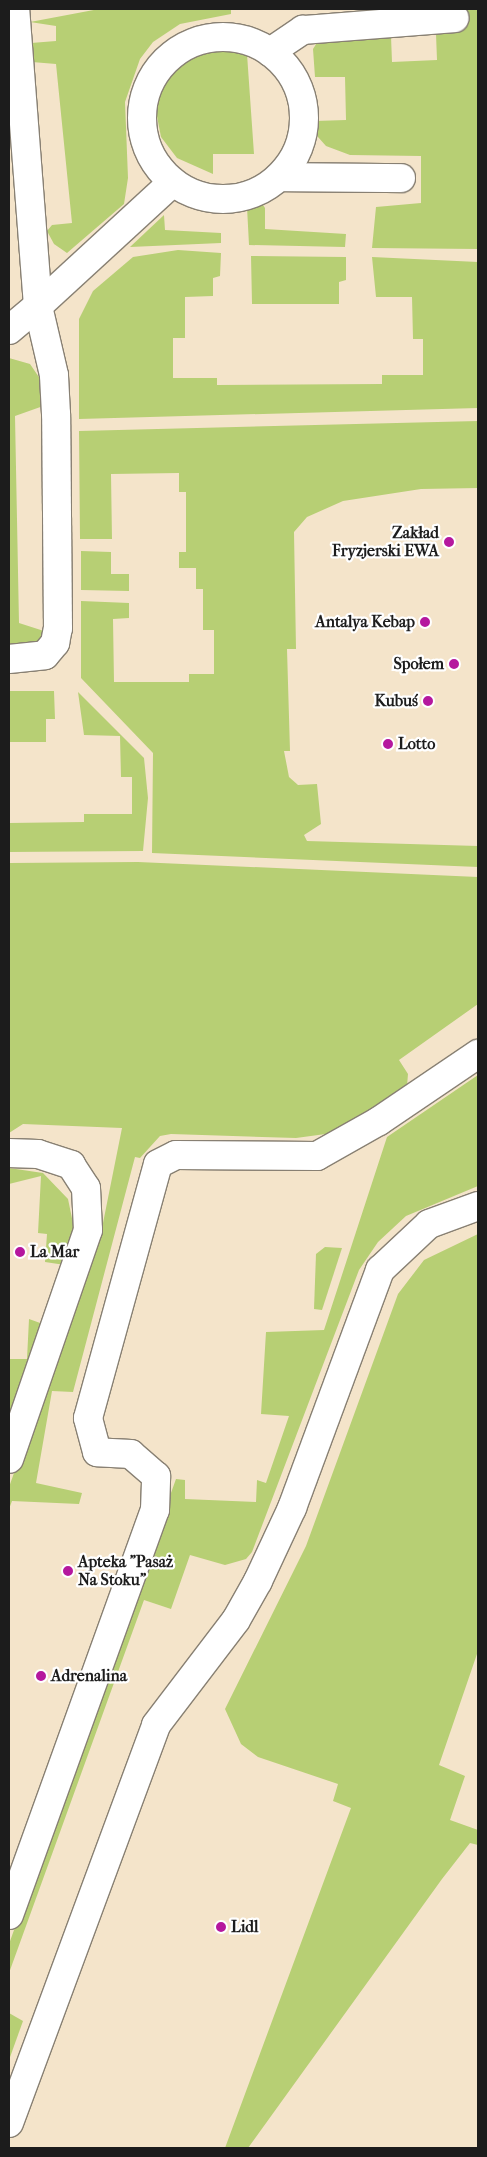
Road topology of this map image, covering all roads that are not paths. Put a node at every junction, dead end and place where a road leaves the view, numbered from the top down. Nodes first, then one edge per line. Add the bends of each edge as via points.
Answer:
1 (15, 9) edge
2 (455, 18) dead end
3 (270, 52) junction
4 (279, 177) junction
5 (401, 178) dead end
6 (173, 182) junction
7 (38, 306) junction
8 (9, 330) edge
9 (9, 658) edge
10 (478, 1054) edge
11 (9, 1153) edge
12 (478, 1206) edge
13 (9, 1459) edge
14 (9, 1915) edge
15 (9, 2123) edge

1 - 7 street
2 - 3 street via 303,30
3 - 4 street via 287,68 304,112 294,158
3 - 6 street via 245,39 217,37 190,43 161,66 150,81 142,108 143,135 154,161
4 - 5 street
4 - 6 street via 260,191 215,199
6 - 7 street
7 - 8 street
7 - 9 street via 54,374 58,628 55,643 45,655
10 - 14 street via 379,1121 317,1156 176,1155 158,1164 88,1418 97,1452 132,1454 156,1476 155,1510
11 - 13 street via 38,1154 71,1166 86,1188 88,1230
12 - 15 street via 429,1224 380,1270 292,1508 258,1581 236,1620 156,1725

